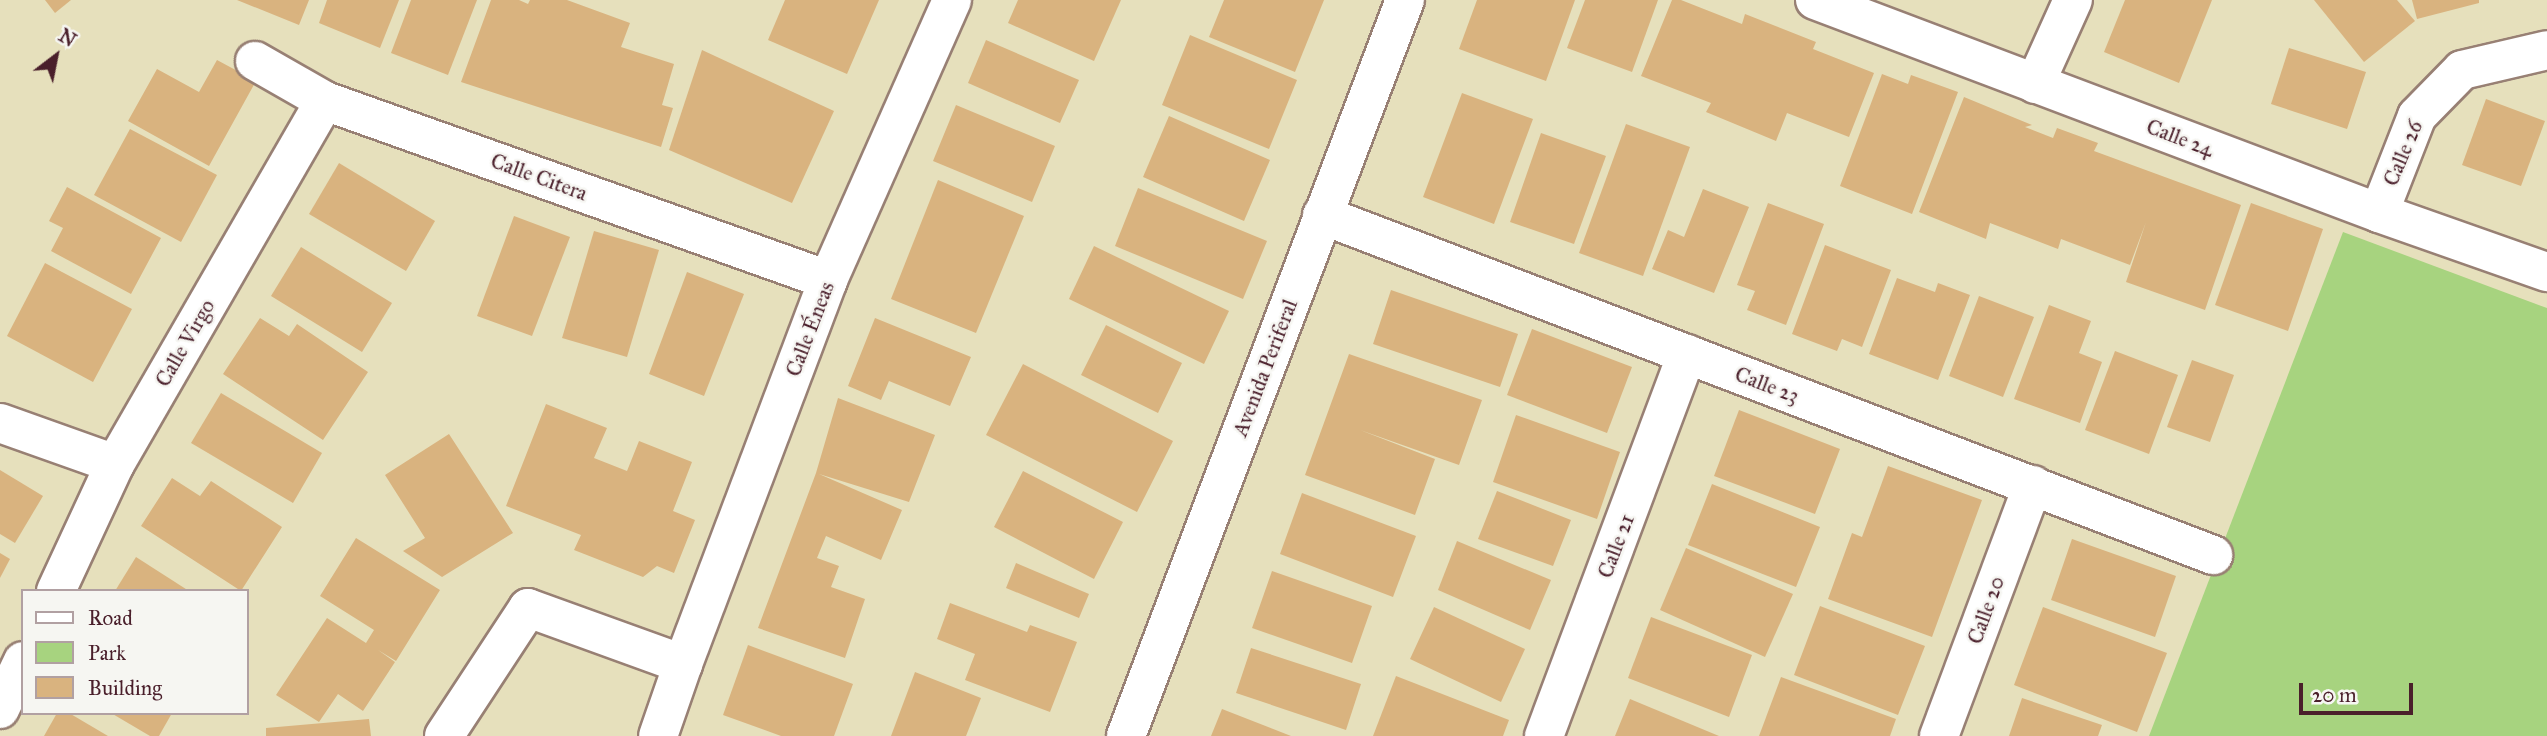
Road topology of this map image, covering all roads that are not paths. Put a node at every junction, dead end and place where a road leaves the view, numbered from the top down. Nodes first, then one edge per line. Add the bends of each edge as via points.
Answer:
1 (952, 0) edge
2 (1405, 0) edge
3 (1815, 0) edge
4 (2073, 0) edge
5 (2547, 50) edge
6 (255, 61) dead end
7 (2035, 84) junction
8 (325, 101) junction
9 (2379, 214) junction
10 (1322, 215) junction
11 (2547, 272) edge
12 (828, 280) junction
13 (1686, 354) junction
14 (0, 423) edge
15 (116, 464) junction
16 (2032, 485) junction
17 (2213, 555) dead end
18 (57, 589) edge
19 (683, 664) junction
20 (21, 665) edge
21 (0, 709) edge
22 (444, 736) edge
23 (658, 736) edge
24 (1126, 736) edge
25 (1544, 736) edge
26 (1939, 736) edge

1 - 12 street, Calle Éneas
2 - 10 street, Avenida Periferal
3 - 7 street, Calle 24
4 - 7 street
5 - 9 street, Calle 26 via 2462,70 2417,116
6 - 8 street, Calle Citera
7 - 9 street, Calle 24
8 - 12 street, Calle Citera
8 - 15 street, Calle Virgo
9 - 11 street, Calle 24
10 - 13 street, Calle 23
10 - 24 street, Avenida Periferal
12 - 19 street, Calle Éneas
13 - 16 street, Calle 23
13 - 25 street, Calle 21
14 - 15 street
15 - 18 street, Calle Virgo
16 - 17 street, Calle 23
16 - 26 street, Calle 20
19 - 22 street via 528,608
19 - 23 street, Calle Éneas
20 - 21 street

